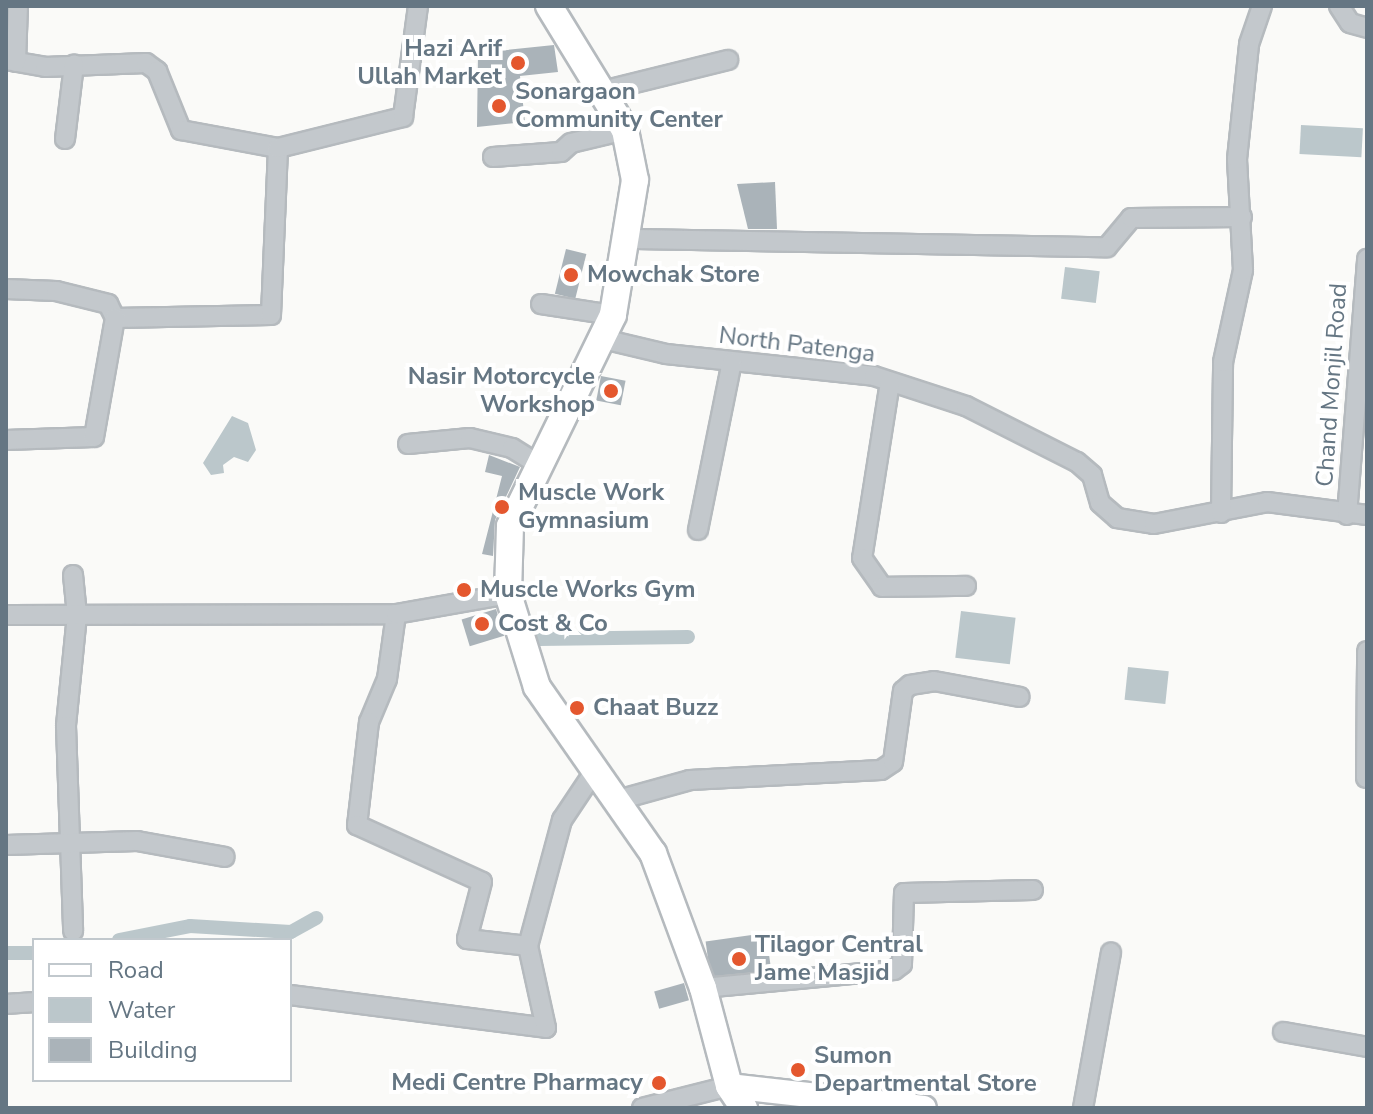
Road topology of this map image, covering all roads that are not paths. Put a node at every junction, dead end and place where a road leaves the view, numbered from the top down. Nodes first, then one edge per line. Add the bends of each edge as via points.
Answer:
1 (18, 6) edge
2 (418, 6) edge
3 (549, 6) edge
4 (1262, 6) edge
5 (1339, 6) edge
6 (1367, 28) edge
7 (728, 60) dead end
8 (11, 61) edge
9 (74, 65) junction
10 (602, 91) junction
11 (625, 130) junction
12 (65, 139) dead end
13 (278, 148) junction
14 (493, 157) dead end
15 (1242, 217) junction
16 (630, 239) junction
17 (1367, 259) edge
18 (6, 289) edge
19 (541, 304) dead end
20 (115, 318) junction
21 (608, 327) junction
22 (732, 362) junction
23 (890, 382) junction
24 (6, 440) edge
25 (408, 444) dead end
26 (538, 464) junction
27 (1221, 513) junction
28 (1347, 515) junction
29 (1367, 515) edge
30 (698, 530) dead end
31 (73, 575) dead end
32 (966, 586) dead end
33 (508, 594) junction
34 (396, 614) junction
35 (6, 615) edge
36 (77, 615) junction
37 (1367, 651) edge
38 (1020, 697) dead end
39 (594, 772) junction
40 (1366, 778) edge
41 (618, 800) junction
42 (69, 844) junction
43 (6, 845) edge
44 (225, 857) dead end
45 (1033, 890) dead end
46 (73, 931) dead end
47 (528, 946) junction
48 (1111, 952) dead end
49 (703, 988) junction
50 (292, 995) edge
51 (32, 1002) edge
52 (6, 1004) edge
53 (1283, 1032) dead end
54 (1367, 1047) edge
55 (729, 1086) junction
56 (843, 1102) edge
57 (642, 1108) edge
58 (744, 1108) edge
59 (924, 1108) edge
60 (1083, 1108) edge

1 - 8 street
2 - 13 street via 403,117
3 - 10 highway
4 - 15 street via 1249,44 1237,159
5 - 6 street via 1350,23
7 - 10 street
8 - 9 street
9 - 12 street
9 - 13 street via 146,63 157,71 181,130
10 - 11 highway
11 - 14 street via 571,143 561,152
11 - 16 highway via 635,180
13 - 20 street via 271,315
15 - 16 street via 1131,218 1107,247
15 - 27 street via 1243,270 1223,362
16 - 21 highway
17 - 28 street, Chand Monjil Road
18 - 20 street via 56,291 108,304
19 - 21 street, North Patenga
20 - 24 street via 94,437
21 - 22 street, North Patenga
21 - 26 highway
22 - 23 street, North Patenga
22 - 30 street
23 - 27 street, North Patenga via 966,406 1077,462 1092,475 1100,503 1117,518 1154,524
23 - 32 street via 862,558 882,587
25 - 26 street via 470,438 512,448
26 - 33 highway via 510,526
27 - 28 street, North Patenga via 1267,502
28 - 29 street, North Patenga
31 - 36 street
33 - 34 street
33 - 39 highway via 537,687
34 - 36 street
34 - 47 street via 387,679 369,722 357,825 482,882 467,939
35 - 36 street
36 - 42 street via 66,726
37 - 40 street
38 - 41 street via 934,681 910,685 903,691 893,762 881,770 690,780
39 - 41 highway
39 - 47 street via 562,820
41 - 49 highway via 653,853
42 - 43 street
42 - 44 street via 137,841
42 - 46 street
45 - 49 street via 904,893 902,964 894,970
47 - 50 street via 547,1023 539,1030
48 - 60 street
49 - 55 highway
51 - 52 street
53 - 54 street
55 - 56 main road
55 - 57 street
55 - 58 highway
56 - 59 main road

